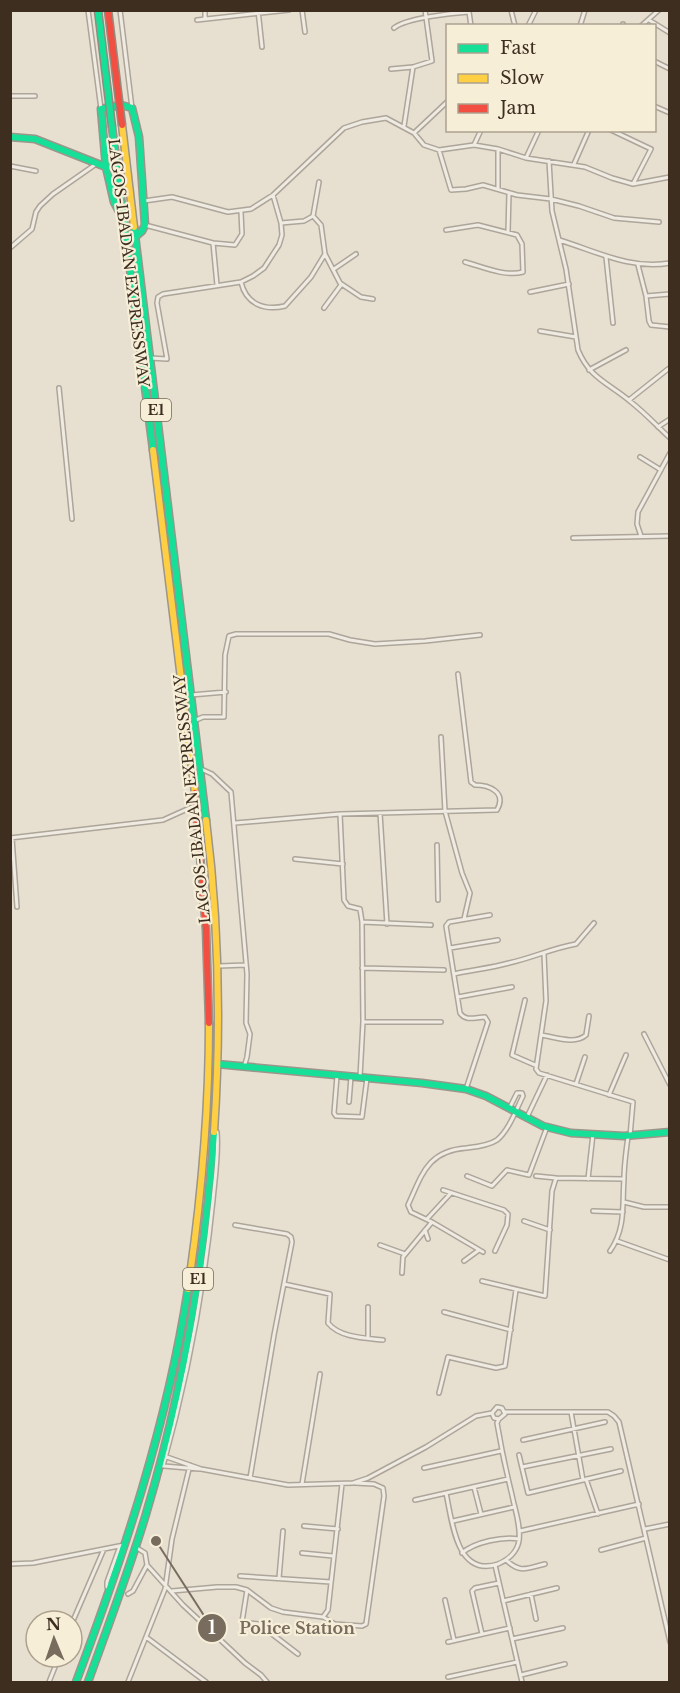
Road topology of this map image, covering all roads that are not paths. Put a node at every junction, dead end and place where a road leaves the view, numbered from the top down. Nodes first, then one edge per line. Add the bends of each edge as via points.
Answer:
1 (88, 10) edge
2 (98, 10) edge
3 (108, 10) edge
4 (120, 10) edge
5 (205, 10) edge
6 (289, 10) edge
7 (302, 10) edge
8 (425, 10) edge
9 (536, 10) edge
10 (659, 10) edge
11 (469, 11) edge
12 (258, 13) edge
13 (427, 18) junction
14 (205, 19) junction
15 (197, 20) dead end
16 (649, 20) junction
17 (529, 24) edge
18 (642, 24) edge
19 (655, 24) edge
20 (656, 25) edge
21 (394, 28) dead end
22 (305, 32) dead end
23 (669, 33) edge
24 (262, 47) dead end
25 (413, 67) junction
26 (391, 69) dead end
27 (10, 96) edge
28 (34, 96) dead end
29 (446, 102) edge
30 (132, 108) junction
31 (101, 109) junction
32 (404, 126) junction
33 (480, 132) edge
34 (538, 132) edge
35 (588, 132) edge
36 (616, 132) edge
37 (414, 133) junction
38 (10, 137) edge
39 (474, 145) junction
40 (498, 149) junction
41 (439, 150) junction
42 (526, 158) junction
43 (549, 161) junction
44 (96, 164) junction
45 (574, 164) junction
46 (10, 166) edge
47 (106, 167) junction
48 (36, 171) dead end
49 (669, 177) edge
50 (319, 182) dead end
51 (633, 184) junction
52 (498, 189) junction
53 (509, 193) junction
54 (273, 195) junction
55 (551, 199) junction
56 (144, 201) junction
57 (241, 212) junction
58 (313, 216) junction
59 (124, 218) junction
60 (659, 222) dead end
61 (281, 223) junction
62 (145, 225) junction
63 (446, 230) dead end
64 (508, 232) junction
65 (135, 237) junction
66 (559, 240) junction
67 (213, 243) junction
68 (10, 248) edge
69 (325, 254) junction
70 (356, 254) dead end
71 (606, 257) junction
72 (465, 262) dead end
73 (669, 263) edge
74 (638, 265) junction
75 (334, 269) junction
76 (241, 282) junction
77 (569, 284) junction
78 (217, 285) junction
79 (341, 285) junction
80 (530, 292) dead end
81 (669, 294) edge
82 (646, 296) junction
83 (373, 299) dead end
84 (324, 308) dead end
85 (613, 323) dead end
86 (669, 327) edge
87 (540, 331) dead end
88 (577, 337) junction
89 (626, 350) dead end
90 (150, 358) junction
91 (668, 369) dead end
92 (589, 370) junction
93 (59, 387) dead end
94 (629, 400) junction
95 (669, 419) edge
96 (658, 427) junction
97 (669, 438) edge
98 (669, 453) edge
99 (640, 457) dead end
100 (661, 470) junction
101 (72, 519) dead end
102 (669, 536) edge
103 (641, 537) junction
104 (573, 538) dead end
105 (480, 635) dead end
106 (458, 674) dead end
107 (226, 692) junction
108 (191, 695) junction
109 (194, 720) junction
110 (441, 737) dead end
111 (201, 769) junction
112 (196, 806) junction
113 (445, 811) junction
114 (380, 813) junction
115 (340, 814) junction
116 (235, 823) junction
117 (11, 838) edge
118 (437, 845) dead end
119 (295, 859) dead end
120 (343, 864) junction
121 (438, 900) dead end
122 (18, 907) dead end
123 (490, 915) dead end
124 (464, 919) junction
125 (362, 922) junction
126 (594, 923) dead end
127 (387, 924) junction
128 (431, 926) dead end
129 (498, 940) dead end
130 (450, 948) junction
131 (544, 954) junction
132 (247, 965) junction
133 (218, 967) junction
134 (362, 968) junction
135 (444, 970) dead end
136 (454, 974) junction
137 (512, 987) dead end
138 (458, 997) junction
139 (525, 1000) dead end
140 (588, 1016) dead end
141 (363, 1022) junction
142 (441, 1022) dead end
143 (644, 1034) dead end
144 (542, 1035) junction
145 (626, 1055) dead end
146 (585, 1057) dead end
147 (218, 1064) junction
148 (536, 1065) junction
149 (244, 1067) junction
150 (548, 1075) junction
151 (337, 1076) junction
152 (351, 1077) junction
153 (364, 1078) junction
154 (576, 1084) junction
155 (669, 1085) edge
156 (466, 1089) junction
157 (609, 1095) junction
158 (349, 1101) dead end
159 (513, 1109) junction
160 (527, 1117) junction
161 (547, 1127) junction
162 (669, 1132) edge
163 (593, 1134) junction
164 (629, 1137) junction
165 (466, 1176) dead end
166 (536, 1176) dead end
167 (556, 1178) junction
168 (588, 1179) junction
169 (624, 1179) junction
170 (443, 1190) dead end
171 (451, 1193) junction
172 (624, 1202) junction
173 (669, 1207) edge
174 (593, 1211) dead end
175 (624, 1212) junction
176 (427, 1219) junction
177 (524, 1221) dead end
178 (432, 1222) junction
179 (235, 1225) dead end
180 (425, 1230) junction
181 (550, 1230) junction
182 (428, 1239) dead end
183 (617, 1241) junction
184 (380, 1245) dead end
185 (495, 1251) dead end
186 (610, 1251) dead end
187 (405, 1254) junction
188 (669, 1260) edge
189 (464, 1261) dead end
190 (402, 1273) dead end
191 (482, 1281) dead end
192 (284, 1284) junction
193 (516, 1290) junction
194 (368, 1307) dead end
195 (444, 1312) dead end
196 (511, 1330) junction
197 (368, 1338) junction
198 (383, 1340) dead end
199 (320, 1374) dead end
200 (439, 1393) dead end
201 (505, 1412) junction
202 (571, 1412) junction
203 (492, 1413) junction
204 (499, 1419) junction
205 (605, 1422) dead end
206 (573, 1429) junction
207 (523, 1440) dead end
208 (611, 1449) dead end
209 (502, 1451) junction
210 (519, 1455) dead end
211 (578, 1455) junction
212 (164, 1456) junction
213 (161, 1466) junction
214 (189, 1467) junction
215 (522, 1467) junction
216 (424, 1468) dead end
217 (621, 1471) dead end
218 (250, 1478) junction
219 (508, 1479) junction
220 (584, 1480) junction
221 (353, 1483) junction
222 (342, 1484) junction
223 (302, 1485) junction
224 (474, 1487) junction
225 (446, 1493) junction
226 (415, 1500) dead end
227 (639, 1504) junction
228 (514, 1507) junction
229 (598, 1514) junction
230 (481, 1515) junction
231 (453, 1521) junction
232 (669, 1524) edge
233 (304, 1526) dead end
234 (338, 1529) junction
235 (644, 1530) junction
236 (283, 1531) dead end
237 (520, 1531) junction
238 (646, 1538) junction
239 (519, 1539) junction
240 (122, 1546) junction
241 (135, 1547) junction
242 (104, 1549) junction
243 (601, 1550) dead end
244 (302, 1553) dead end
245 (462, 1553) junction
246 (334, 1556) junction
247 (506, 1560) junction
248 (10, 1564) edge
249 (545, 1564) dead end
250 (147, 1565) junction
251 (495, 1565) junction
252 (240, 1576) dead end
253 (279, 1578) junction
254 (331, 1582) junction
255 (499, 1583) junction
256 (166, 1585) junction
257 (107, 1587) dead end
258 (557, 1588) dead end
259 (247, 1590) junction
260 (172, 1592) junction
261 (128, 1594) dead end
262 (531, 1594) junction
263 (445, 1600) dead end
264 (503, 1601) junction
265 (78, 1609) edge
266 (323, 1617) junction
267 (536, 1619) dead end
268 (510, 1628) junction
269 (563, 1628) dead end
270 (482, 1634) junction
271 (146, 1637) junction
272 (513, 1639) junction
273 (454, 1640) junction
274 (448, 1642) dead end
275 (669, 1642) edge
276 (298, 1654) dead end
277 (517, 1662) junction
278 (564, 1664) dead end
279 (521, 1675) junction
280 (448, 1677) dead end
281 (76, 1683) edge
282 (88, 1683) edge
283 (128, 1683) edge
284 (206, 1683) edge
285 (267, 1683) edge
286 (522, 1683) edge

1 - 31 street
2 - 59 main road, LAGOS-IBADAN EXPRESSWAY / E1, bridge
3 - 65 main road, LAGOS-IBADAN EXPRESSWAY / E1, bridge
4 - 30 street
5 - 14 street
6 - 12 street
7 - 22 street
8 - 13 street
9 - 17 street
10 - 16 street
11 - 13 street
12 - 14 street
12 - 24 street
13 - 21 street
13 - 25 street via 432,61
14 - 15 street
16 - 18 street
16 - 19 street
20 - 23 street
25 - 26 street
25 - 32 street
27 - 28 street
29 - 37 street
30 - 31 main road via 127,105
30 - 56 main road via 139,137
31 - 47 main road
32 - 37 street
32 - 54 street via 386,118 344,128
33 - 39 street
34 - 42 street
35 - 45 street
36 - 51 street via 651,149
37 - 41 street via 424,145
38 - 44 main road via 35,139
39 - 40 street
39 - 41 street
40 - 42 street
40 - 52 street
41 - 52 street via 451,190 481,185
42 - 43 street
43 - 45 street
43 - 55 street
44 - 47 main road
44 - 68 street via 40,206 32,229
45 - 51 street
46 - 48 street
47 - 59 main road via 114,202
49 - 51 street
50 - 58 street
52 - 53 street
53 - 55 street
53 - 64 street
54 - 57 street via 259,206
54 - 61 street
55 - 60 street via 614,218
55 - 66 street
56 - 57 street via 172,197
56 - 62 main road
57 - 67 street via 242,234 238,242
58 - 61 street
58 - 69 street via 321,225
59 - 112 main road, LAGOS-IBADAN EXPRESSWAY / E1
61 - 76 street via 274,255 264,268
62 - 65 main road
62 - 67 street
63 - 64 street via 478,225
64 - 72 street via 521,240 523,272 497,271
65 - 90 main road, LAGOS-IBADAN EXPRESSWAY / E1
66 - 71 street
66 - 77 street
67 - 78 street
69 - 75 street
69 - 76 street via 285,306 265,308 257,304 244,294
70 - 75 street
71 - 74 street
71 - 85 street
73 - 74 street
74 - 82 street
75 - 79 street
76 - 78 street
77 - 80 street
77 - 88 street
78 - 90 street via 158,297 166,359
79 - 83 street
79 - 84 street
81 - 82 street
82 - 86 street via 651,325
87 - 88 street
88 - 92 street via 578,350
89 - 92 street
90 - 108 main road, LAGOS-IBADAN EXPRESSWAY / E1
91 - 94 street
92 - 94 street
93 - 101 street
94 - 96 street
95 - 96 street
96 - 97 street
98 - 100 street
99 - 100 street
100 - 103 street via 638,512
102 - 103 street
103 - 104 street
105 - 107 street via 375,644 329,634 236,634 229,636 226,646
106 - 113 street via 471,782 494,789 500,805 497,810
107 - 108 street
107 - 109 street via 224,717
108 - 109 main road, LAGOS-IBADAN EXPRESSWAY / E1
109 - 111 main road, LAGOS-IBADAN EXPRESSWAY / E1
110 - 113 street
111 - 116 street via 231,792
111 - 133 main road, LAGOS-IBADAN EXPRESSWAY / E1
112 - 117 street via 163,820
112 - 240 main road, LAGOS-IBADAN EXPRESSWAY / E1 via 208,975 205,1138 196,1233 168,1390 144,1487
113 - 114 street
113 - 124 street via 470,893
114 - 115 street
114 - 127 street
115 - 116 street
115 - 120 street
116 - 132 street
117 - 122 street
118 - 121 street
119 - 120 street
120 - 125 street via 345,904 360,909
123 - 124 street
124 - 130 street via 446,924
125 - 127 street
125 - 134 street
126 - 131 street via 576,944
127 - 128 street
129 - 130 street
130 - 136 street
131 - 136 street
131 - 144 street via 546,1001
132 - 133 street
132 - 149 street via 246,1023 250,1034
133 - 147 main road, LAGOS-IBADAN EXPRESSWAY / E1
134 - 135 street
134 - 141 street
136 - 138 street
137 - 138 street
138 - 156 street via 463,1017 485,1017 488,1022
139 - 148 street via 512,1055
140 - 144 street via 586,1035 580,1039
141 - 142 street
141 - 153 street
143 - 155 street
144 - 148 street
145 - 157 street
146 - 154 street
147 - 149 main road
147 - 212 main road, LAGOS-IBADAN EXPRESSWAY / E1 via 204,1233
148 - 150 street via 539,1073
149 - 151 main road
150 - 154 street
150 - 160 street
151 - 152 main road
151 - 153 street via 336,1116 362,1117
152 - 153 main road
152 - 158 street
153 - 156 main road
154 - 157 street
156 - 159 main road
157 - 164 street via 633,1102
159 - 159 street via 517,1093 522,1093 523,1096
159 - 160 main road
159 - 176 street via 497,1139 447,1151 429,1162 408,1205 411,1212
160 - 161 main road
161 - 163 main road
161 - 165 street via 529,1174 506,1170 492,1186
162 - 164 main road
163 - 164 main road
163 - 168 street
164 - 169 street
166 - 167 street
167 - 168 street
167 - 181 street
168 - 169 street
169 - 172 street
170 - 171 street
171 - 176 street
171 - 185 street via 508,1214
172 - 173 street
172 - 175 street
174 - 175 street
175 - 183 street
176 - 178 street
177 - 181 street
178 - 180 street
178 - 189 street via 481,1251
179 - 192 street via 291,1237
180 - 182 street
180 - 187 street
181 - 193 street via 546,1294
183 - 186 street
183 - 188 street
184 - 187 street
187 - 190 street
191 - 193 street
192 - 197 street via 330,1294 329,1326
192 - 218 street
193 - 196 street
194 - 197 street
195 - 196 street
196 - 200 street via 505,1366 496,1368 448,1357
197 - 198 street
199 - 223 street
201 - 202 street
201 - 203 street via 500,1407
201 - 204 street
202 - 206 street
202 - 227 street via 608,1412 619,1422
203 - 204 street
203 - 221 street via 476,1416 426,1447
204 - 209 street
205 - 206 street
206 - 207 street
206 - 211 street
208 - 211 street
209 - 216 street
209 - 219 street
210 - 215 street
211 - 215 street
211 - 220 street
212 - 213 main road, LAGOS-IBADAN EXPRESSWAY / E1
212 - 214 street
213 - 214 street
213 - 241 main road, LAGOS-IBADAN EXPRESSWAY / E1
214 - 218 street
214 - 256 street
215 - 220 street via 528,1493
217 - 220 street
218 - 223 street
219 - 224 street
219 - 228 street
220 - 229 street
221 - 222 street
221 - 266 street via 374,1484 382,1488 384,1496 366,1624 335,1624
222 - 223 street
222 - 234 street
224 - 225 street
224 - 230 street
225 - 226 street
225 - 231 street
227 - 229 street
227 - 235 street
228 - 230 street
228 - 237 street
229 - 237 street
230 - 231 street
231 - 245 street
232 - 235 street
233 - 234 street
234 - 246 street
235 - 238 street
236 - 253 street
237 - 239 street
238 - 243 street
238 - 275 street
239 - 245 street via 475,1546
239 - 247 street
240 - 242 street
240 - 257 street
240 - 281 main road, LAGOS-IBADAN EXPRESSWAY / E1
241 - 250 street via 145,1553
241 - 282 main road, LAGOS-IBADAN EXPRESSWAY / E1
242 - 248 street
242 - 265 street
244 - 246 street
245 - 251 street via 476,1563
246 - 254 street
247 - 249 street via 520,1570
247 - 251 street
250 - 256 street
250 - 261 street
251 - 255 street
252 - 253 street
253 - 254 street
254 - 266 street via 328,1610
255 - 264 street
255 - 270 street via 472,1591
256 - 260 street
256 - 271 street
258 - 262 street
259 - 260 street via 217,1587
259 - 266 street via 271,1608
259 - 276 street via 242,1622 259,1624
260 - 285 street
262 - 264 street
262 - 267 street
263 - 273 street
264 - 268 street
268 - 270 street
268 - 272 street
269 - 272 street
270 - 273 street
271 - 283 street
271 - 284 street
272 - 277 street
273 - 274 street
277 - 279 street
277 - 280 street
278 - 279 street
279 - 286 street

